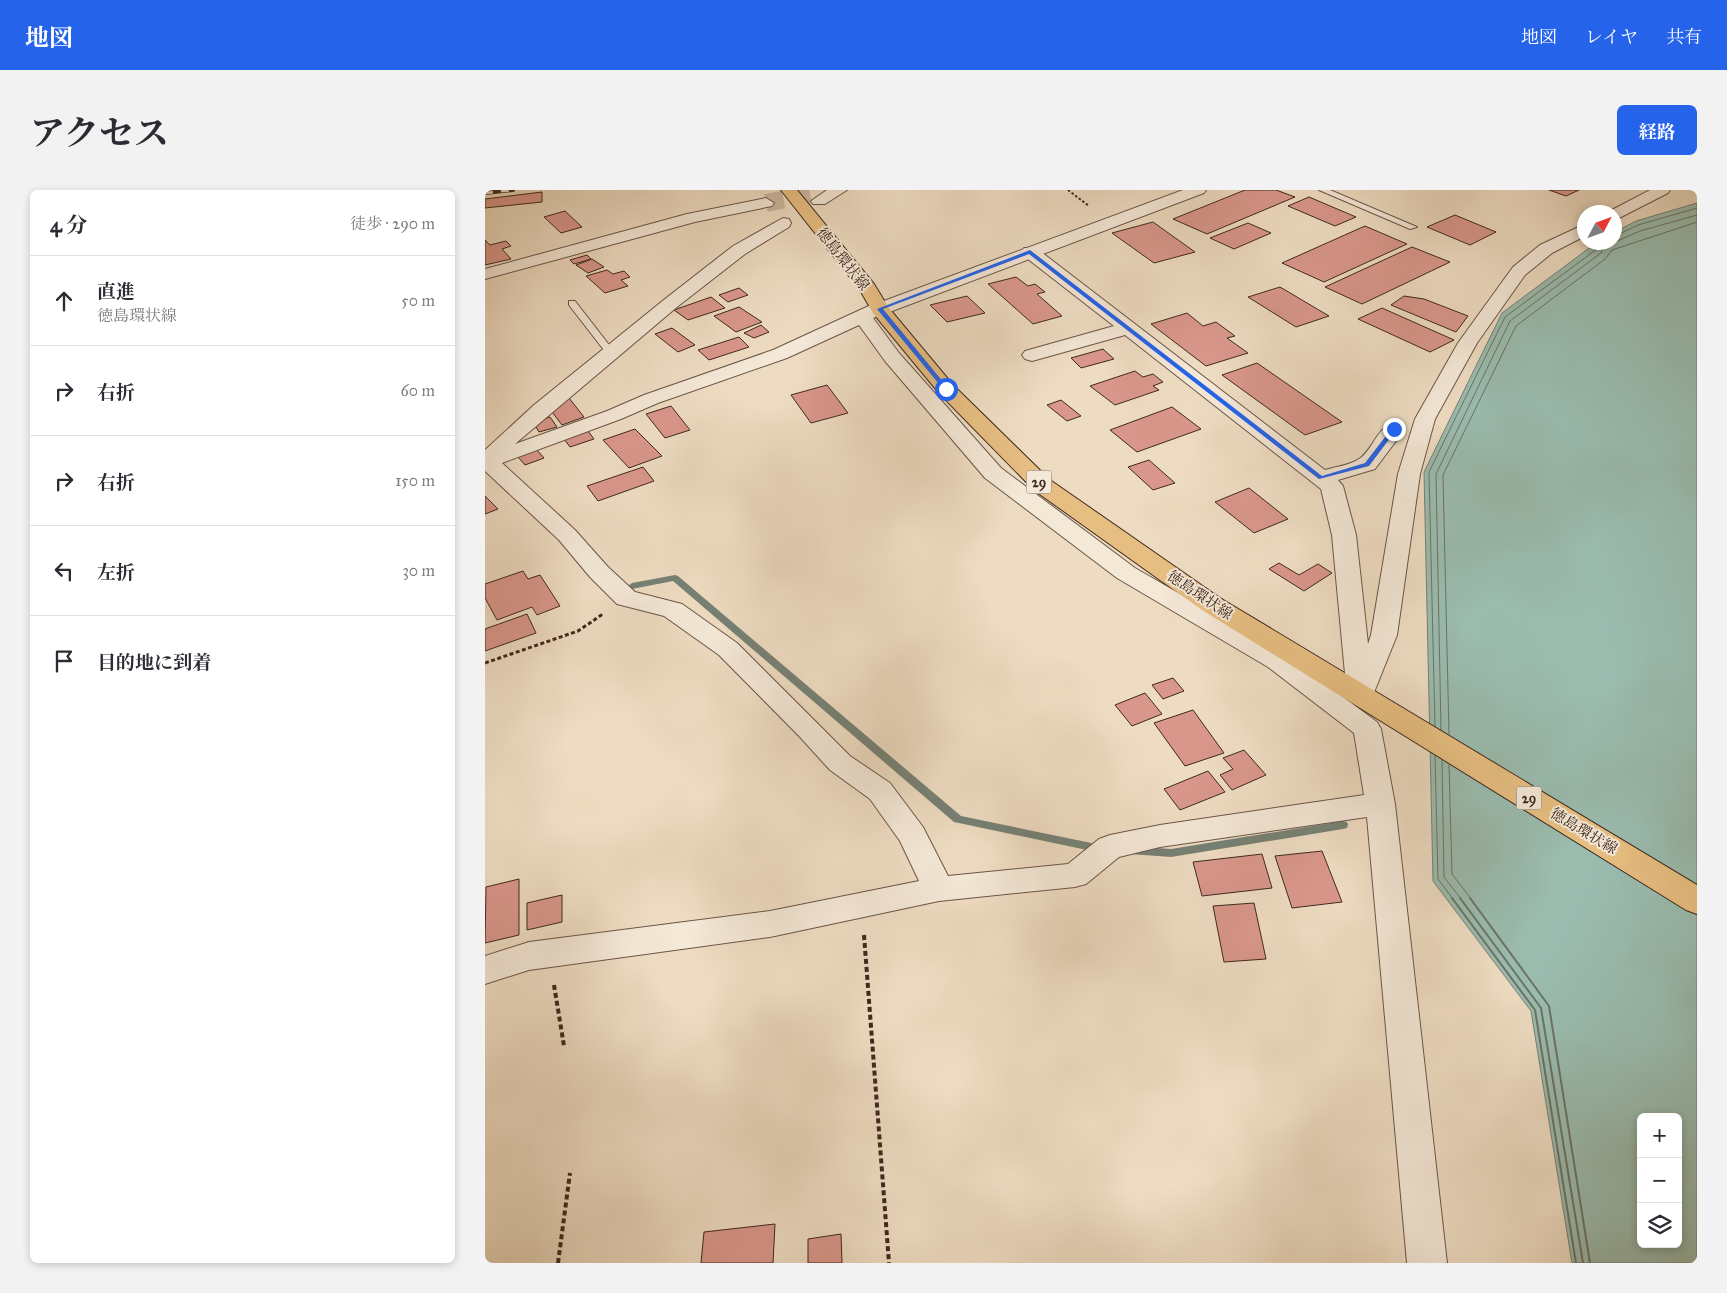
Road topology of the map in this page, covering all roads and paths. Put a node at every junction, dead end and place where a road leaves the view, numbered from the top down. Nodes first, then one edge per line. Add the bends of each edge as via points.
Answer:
1 (789, 190) edge
2 (839, 190) edge
3 (1198, 190) edge
4 (1323, 190) edge
5 (1662, 190) edge
6 (820, 195) edge
7 (766, 202) tunnel mouth
8 (748, 206) junction
9 (1622, 210) edge
10 (783, 223) tunnel mouth
11 (1413, 227) dead end
12 (1577, 233) edge
13 (765, 234) junction
14 (1030, 252) junction
15 (485, 274) edge
16 (572, 303) dead end
17 (871, 312) junction
18 (1129, 328) junction
19 (610, 352) junction
20 (1032, 355) dead end
21 (1394, 429) dead end
22 (486, 461) edge
23 (1321, 478) junction
24 (626, 598) junction
25 (485, 663) edge
26 (1361, 695) junction
27 (1380, 804) junction
28 (939, 888) junction
29 (1697, 901) edge
30 (862, 905) junction
31 (549, 954) junction
32 (485, 970) edge
33 (564, 1046) dead end
34 (570, 1174) dead end
35 (558, 1263) edge
36 (889, 1263) edge
37 (1427, 1263) edge

1 - 17 main road, 徳島環状線 / 29 via 868,288
2 - 6 street
3 - 14 street
4 - 11 lane
5 - 9 street
7 - 8 street
8 - 13 street
8 - 15 street via 693,217
10 - 13 street
12 - 26 street via 1545,249 1519,271 1467,343 1425,419 1409,474 1384,635
13 - 19 street via 739,250
14 - 17 street
14 - 18 street
16 - 19 lane
17 - 22 street via 780,354
17 - 26 main road, 徳島環状線 / 29 via 1042,486 1211,604
17 - 27 street via 893,357 993,473 1126,573 1277,661 1367,729
18 - 20 street
18 - 23 street
19 - 22 street via 508,438
21 - 23 street via 1367,464
22 - 24 street via 567,535
23 - 26 street via 1332,486 1344,535
24 - 25 path via 578,631
24 - 28 street via 673,610 728,648 840,764 880,792 912,835
26 - 29 main road, 徳島環状線 / 29
27 - 28 street via 1160,836 1110,848 1075,875
27 - 37 street
28 - 30 street
30 - 31 street via 770,924
30 - 36 path
31 - 32 street via 529,956
31 - 33 path
34 - 35 path

